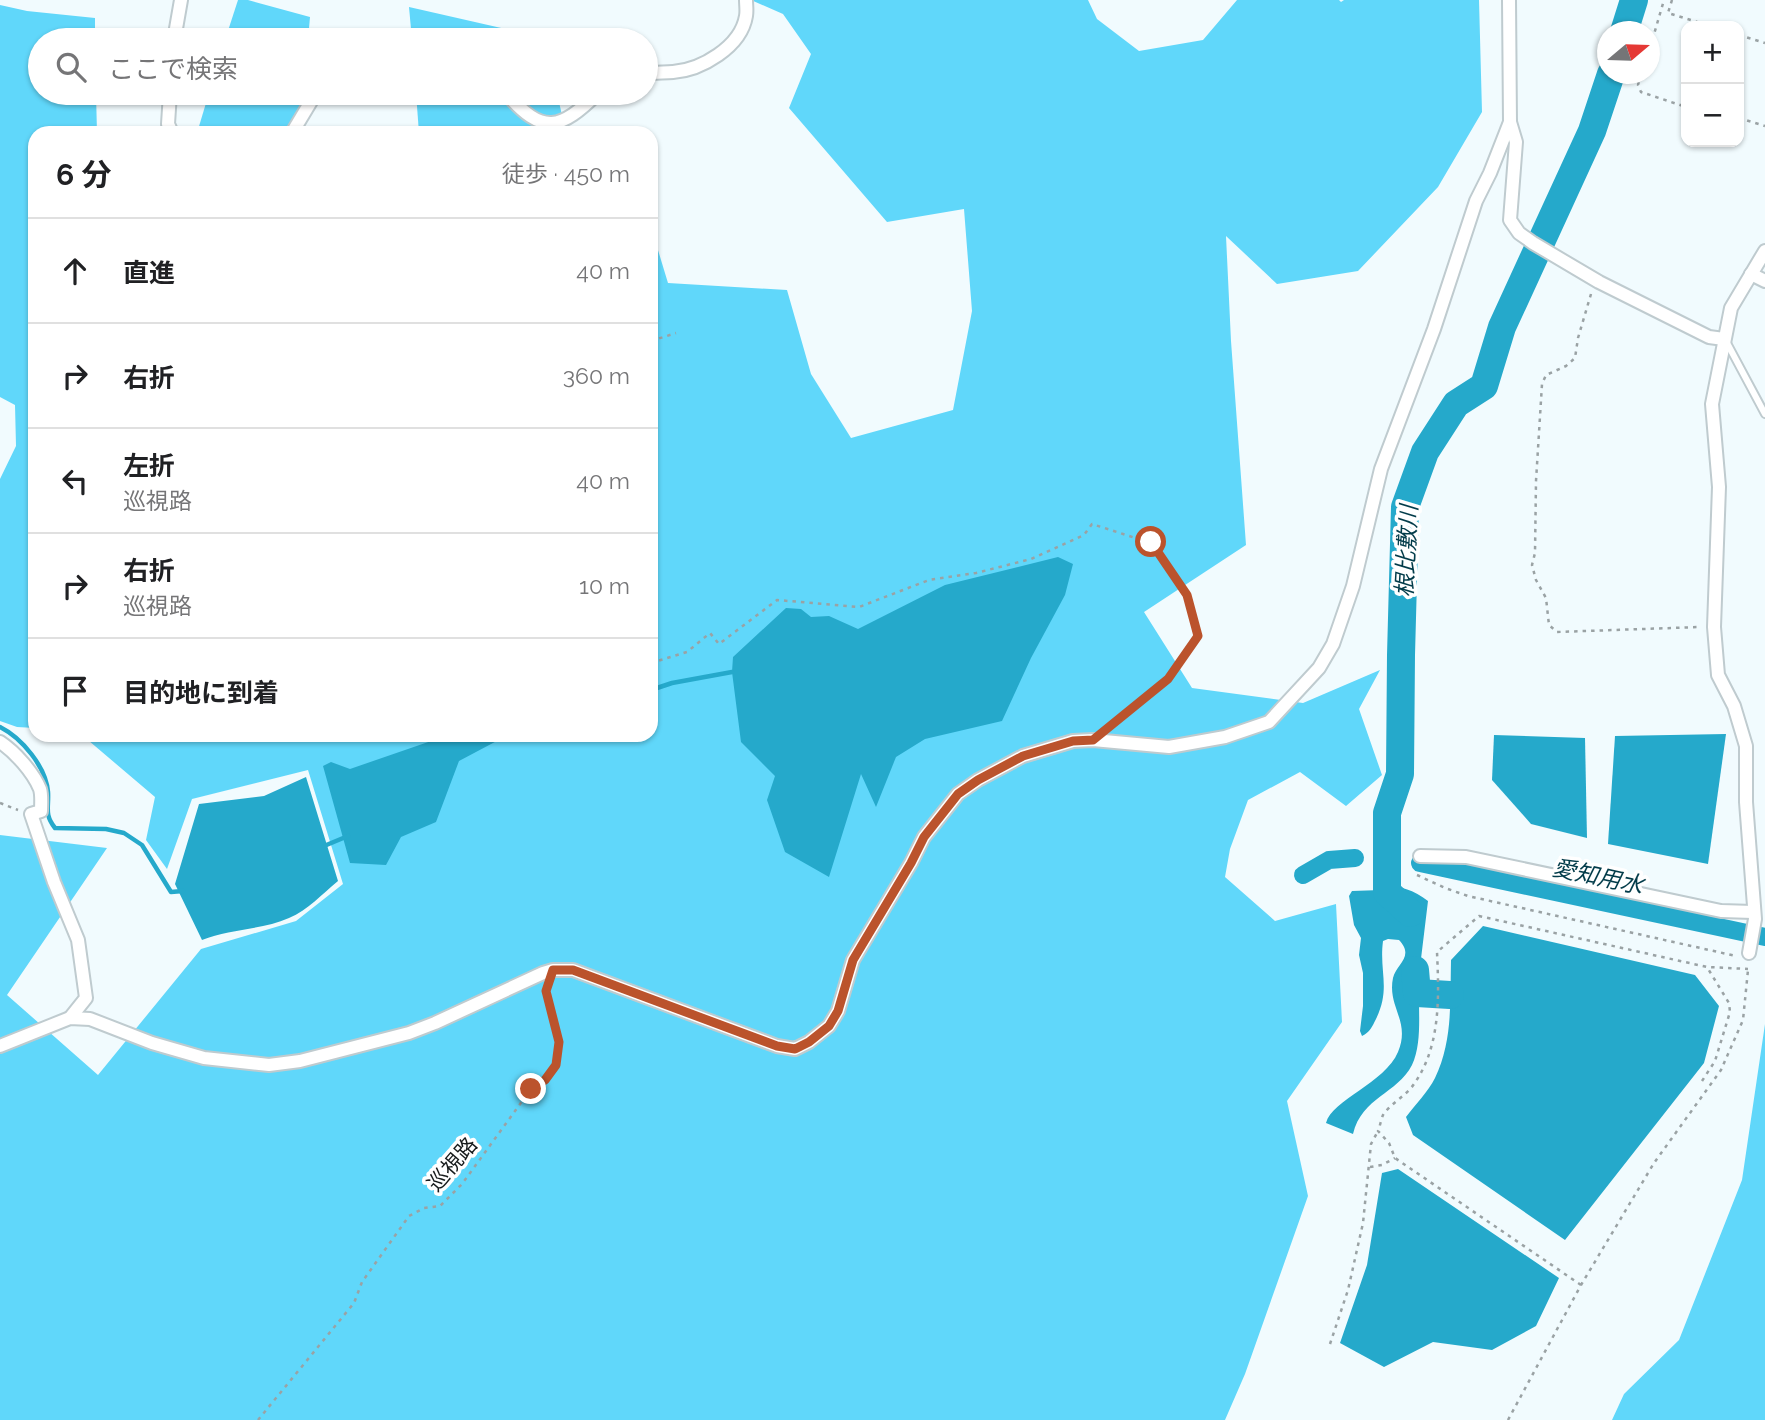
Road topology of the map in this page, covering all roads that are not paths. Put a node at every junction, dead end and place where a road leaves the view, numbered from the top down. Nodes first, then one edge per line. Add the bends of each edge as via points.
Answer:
1 (181, 0) edge
2 (746, 0) edge
3 (1509, 0) edge
4 (176, 28) edge
5 (658, 73) edge
6 (169, 105) edge
7 (309, 105) edge
8 (516, 105) edge
9 (586, 105) edge
10 (1510, 122) junction
11 (169, 126) edge
12 (296, 126) edge
13 (1765, 251) edge
14 (1751, 274) junction
15 (1765, 281) edge
16 (1724, 339) junction
17 (1765, 414) edge
18 (0, 742) edge
19 (1420, 856) dead end
20 (1754, 915) junction
21 (1749, 957) road end
22 (70, 1018) junction
23 (0, 1046) edge

1 - 4 street
2 - 5 street via 746,18 726,49 706,65
3 - 10 street
6 - 11 street
7 - 12 street
8 - 9 street via 546,124 576,115
10 - 16 street via 1516,142 1510,219 1519,233 1595,279 1709,337
10 - 22 street via 1476,201 1381,469 1353,586 1333,645 1319,668 1269,722 1225,737 1169,747 1073,741 1023,756 958,794 924,837 853,960 829,1026 809,1042 795,1049 777,1046 573,970 553,970 409,1033 270,1065 204,1058 90,1019
13 - 14 street
14 - 15 street
14 - 16 street via 1731,307
16 - 17 lane
16 - 20 street via 1712,404 1719,487 1714,627 1718,675 1734,706 1746,746
18 - 22 street via 40,790 41,811 31,814 78,940 86,998
19 - 20 street via 1466,857
20 - 21 street
22 - 23 street

